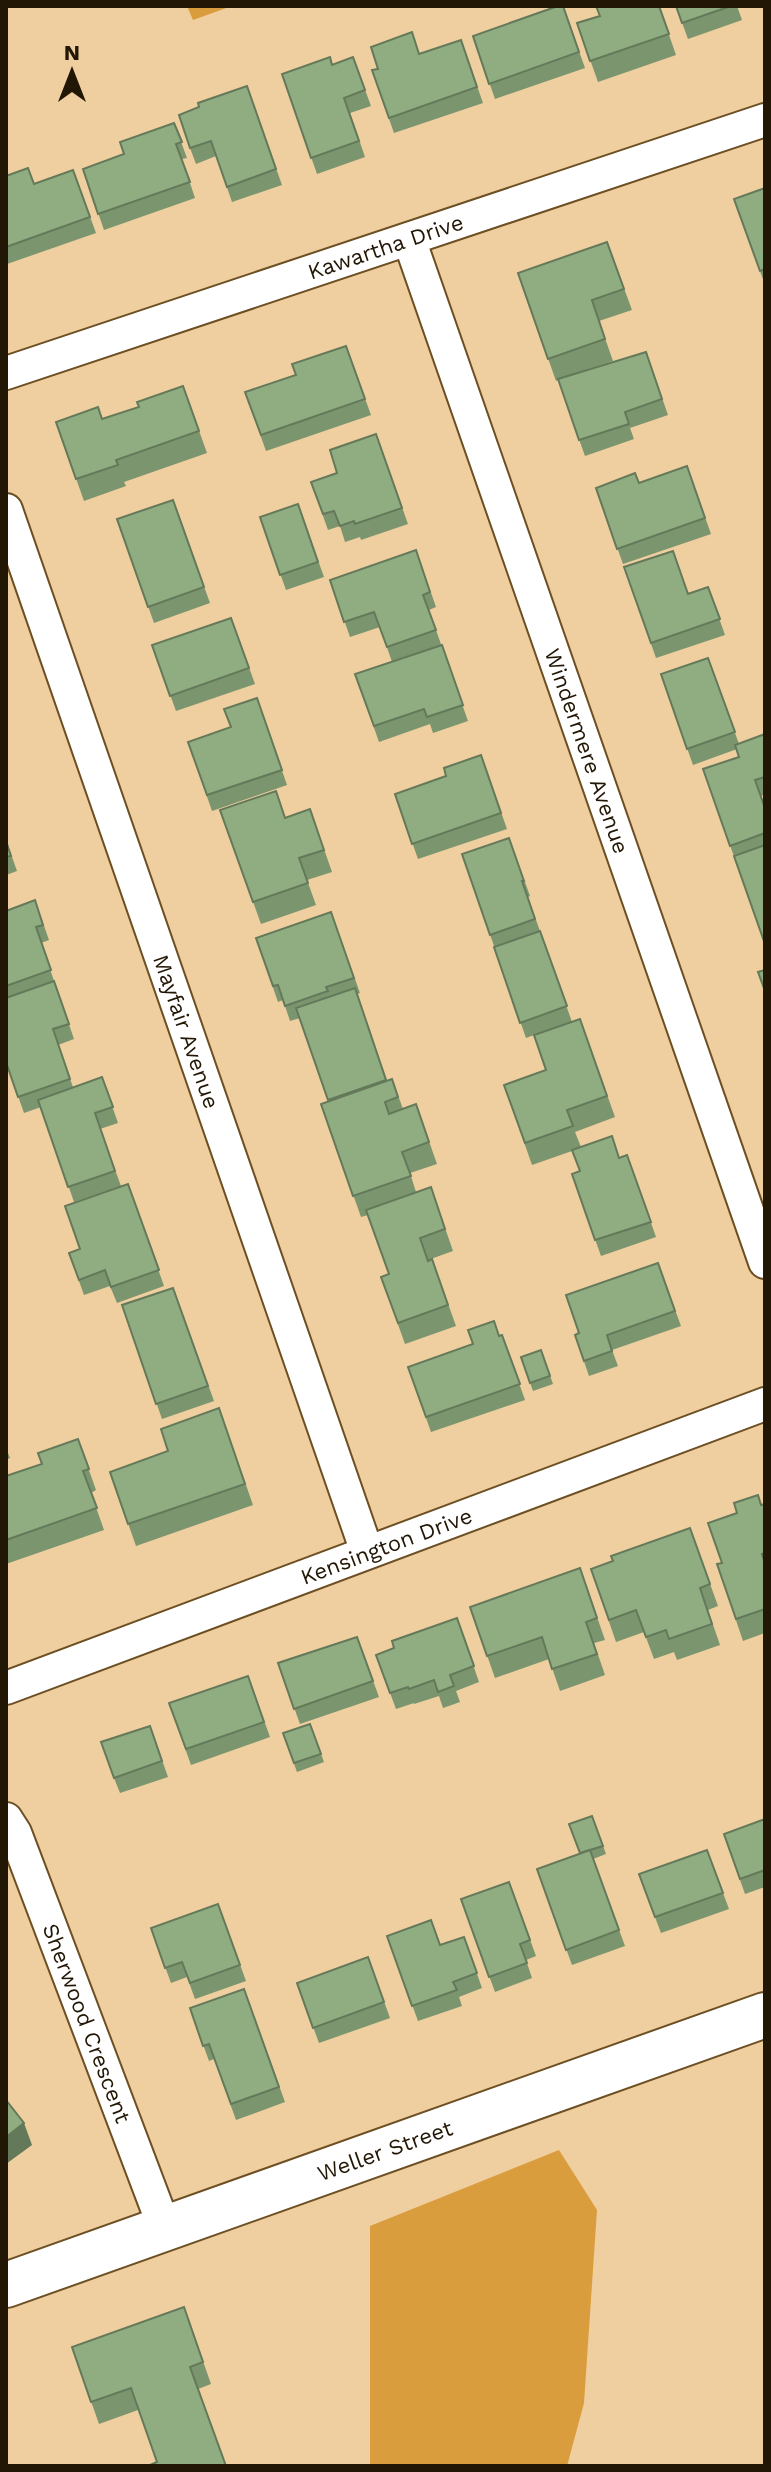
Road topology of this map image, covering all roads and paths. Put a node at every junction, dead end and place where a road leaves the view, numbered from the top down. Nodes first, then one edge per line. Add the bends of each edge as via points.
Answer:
1 (765, 120) edge
2 (409, 239) junction
3 (6, 373) edge
4 (6, 510) edge
5 (765, 1262) edge
6 (765, 1404) edge
7 (367, 1552) junction
8 (6, 1688) edge
9 (6, 1819) edge
10 (765, 2015) edge
11 (165, 2229) junction
12 (6, 2285) edge

1 - 2 street, Kawartha Drive
2 - 3 street, Kawartha Drive
2 - 5 street, Windermere Avenue
4 - 7 street, Mayfair Avenue
6 - 7 street, Kensington Drive
7 - 8 street, Kensington Drive
9 - 11 street, Sherwood Crescent
10 - 11 street, Weller Street
11 - 12 street, Weller Street

